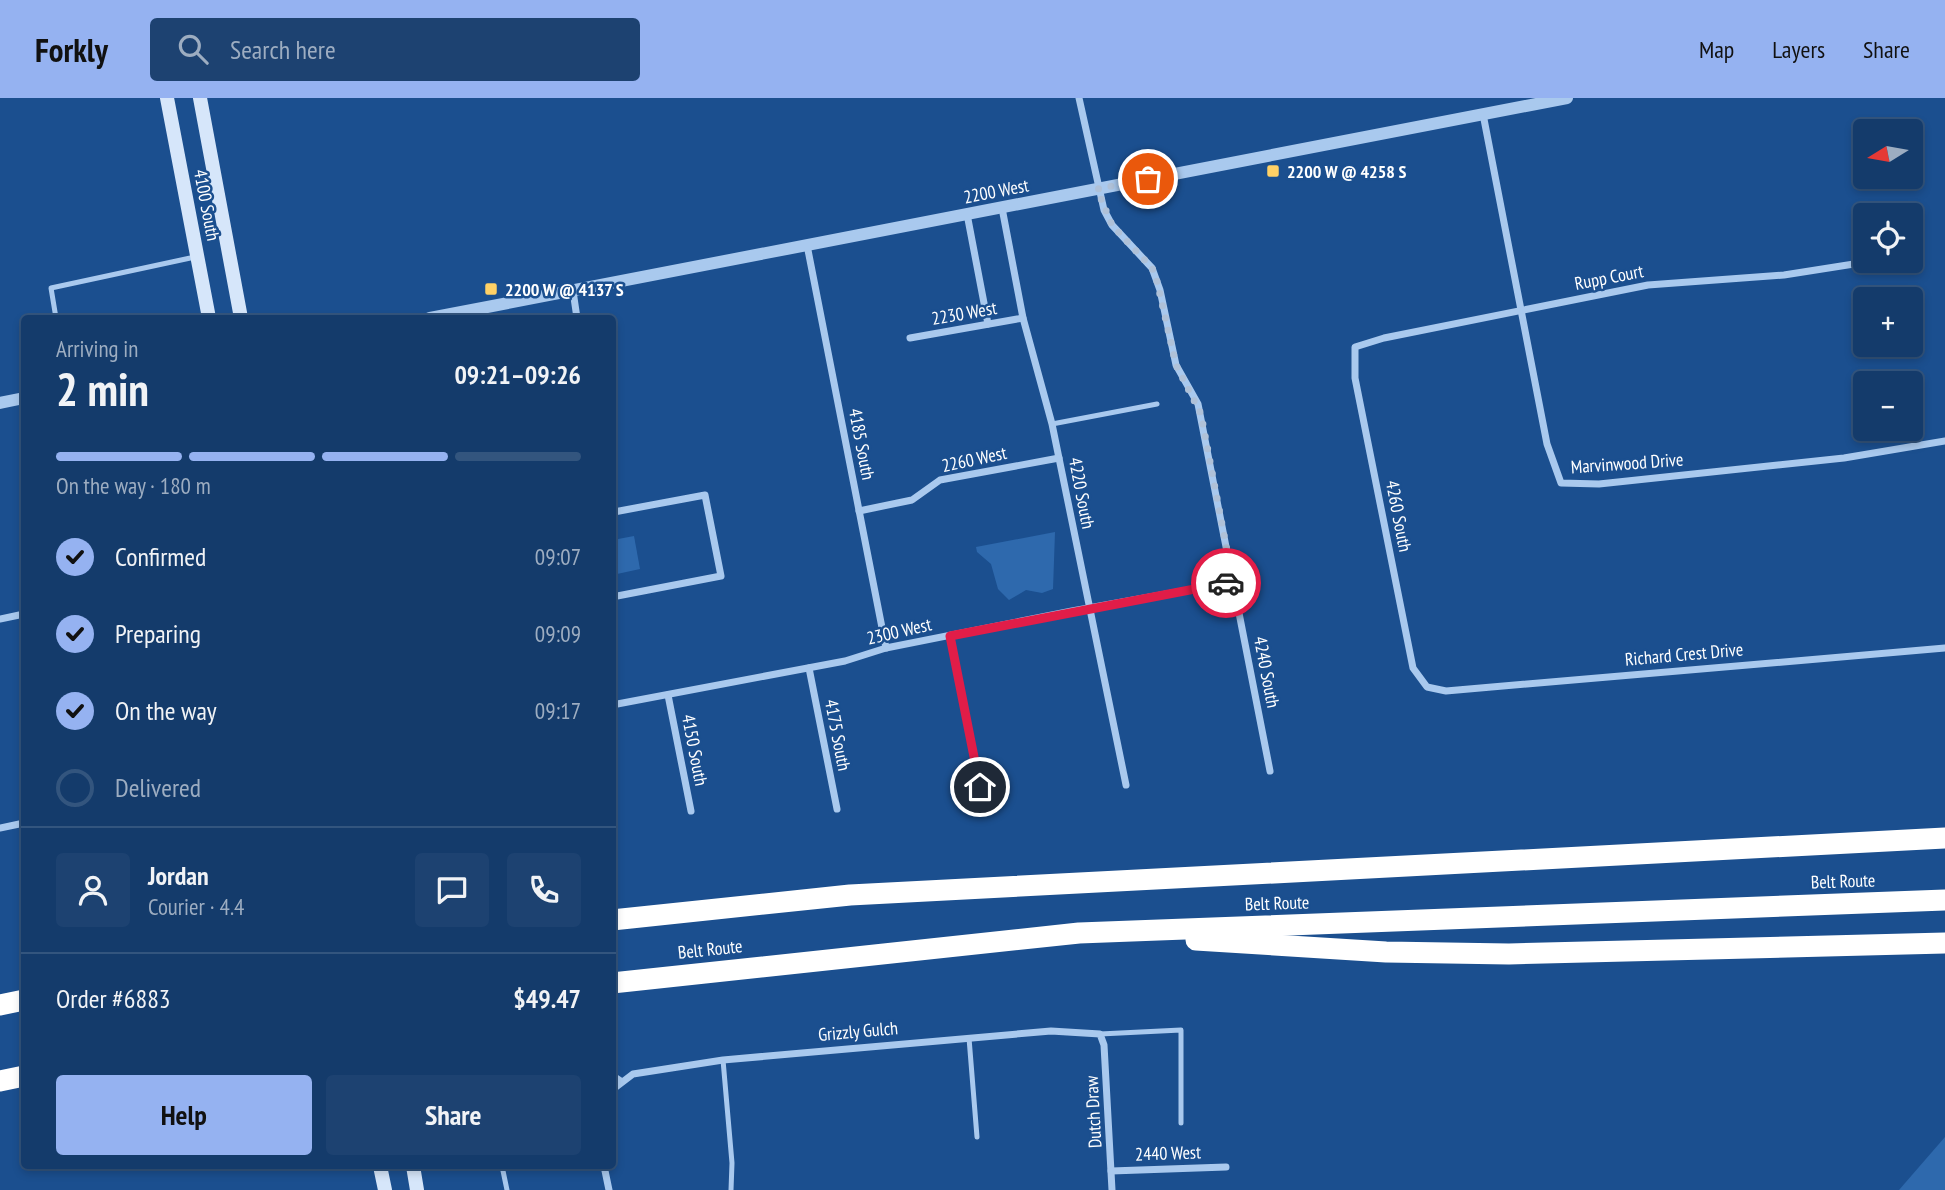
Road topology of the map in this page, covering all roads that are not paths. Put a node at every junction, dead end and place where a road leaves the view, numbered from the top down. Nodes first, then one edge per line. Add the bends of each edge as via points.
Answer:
1 (167, 98) edge
2 (200, 98) edge
3 (1079, 98) edge
4 (1567, 98) edge
5 (1483, 114) junction
6 (1097, 189) junction
7 (1002, 208) junction
8 (967, 214) junction
9 (807, 245) junction
10 (198, 256) junction
11 (1853, 264) edge
12 (572, 290) junction
13 (1521, 310) junction
14 (56, 315) edge
15 (208, 315) edge
16 (240, 315) edge
17 (445, 315) edge
18 (576, 315) edge
19 (1023, 318) junction
20 (988, 324) junction
21 (910, 338) dead end
22 (1355, 347) joint
23 (21, 399) edge
24 (0, 403) edge
25 (1157, 404) dead end
26 (1052, 424) junction
27 (1945, 441) edge
28 (1059, 458) junction
29 (859, 511) junction
30 (616, 512) edge
31 (1233, 582) junction
32 (616, 596) edge
33 (1089, 609) junction
34 (21, 615) edge
35 (0, 619) edge
36 (950, 636) junction
37 (886, 648) junction
38 (1945, 648) edge
39 (809, 668) junction
40 (1427, 687) joint
41 (668, 695) junction
42 (616, 704) edge
43 (1270, 771) dead end
44 (1126, 785) dead end
45 (980, 787) dead end
46 (837, 809) dead end
47 (691, 811) dead end
48 (21, 824) edge
49 (0, 828) edge
50 (1945, 838) edge
51 (1945, 900) edge
52 (616, 920) edge
53 (1079, 933) junction
54 (1945, 943) edge
55 (616, 983) edge
56 (21, 1001) edge
57 (0, 1005) edge
58 (1100, 1034) junction
59 (968, 1038) junction
60 (723, 1060) junction
61 (21, 1077) edge
62 (616, 1077) edge
63 (621, 1080) junction
64 (0, 1081) edge
65 (616, 1086) edge
66 (1181, 1123) dead end
67 (977, 1138) dead end
68 (1226, 1167) dead end
69 (381, 1169) edge
70 (414, 1169) edge
71 (503, 1169) edge
72 (605, 1169) edge
73 (1111, 1171) junction
74 (385, 1190) edge
75 (417, 1190) edge
76 (507, 1190) edge
77 (609, 1190) edge
78 (731, 1190) edge
79 (1112, 1190) edge

1 - 10 main road, 4100 South
2 - 16 main road, 4100 South
3 - 6 street, 4240 South
4 - 5 street, 2200 West
5 - 6 street, 2200 West
5 - 13 street, Marvinwood Drive
6 - 7 street, 2200 West
6 - 31 street, 4240 South via 1112,225 1152,268 1160,290 1176,365 1201,414
7 - 8 street, 2200 West
7 - 19 street, 4220 South
8 - 9 street, 2200 West
8 - 20 street
9 - 12 street, 2200 West
9 - 29 street, 4185 South
10 - 14 lane via 51,288
10 - 15 main road, 4100 South
11 - 13 street, Rupp Court via 1784,275 1647,285
12 - 17 street, 2200 West
12 - 18 street
13 - 22 street, Rupp Court
13 - 27 street, Marvinwood Drive via 1547,443 1561,483 1599,484 1844,458
19 - 20 street, 2230 West
19 - 26 street, 4220 South
20 - 21 street, 2230 West
22 - 40 street, 4260 South via 1355,378 1413,667
23 - 24 street
25 - 26 lane
26 - 28 street, 4220 South
28 - 29 street, 2260 West via 940,480 912,500
28 - 33 street, 4220 South
29 - 37 street, 4185 South
30 - 32 street via 705,495 721,576
31 - 33 street, 2300 West
31 - 43 street, 4240 South
33 - 36 street, 2300 West
33 - 44 street, 4220 South
34 - 35 street
36 - 37 street, 2300 West
36 - 45 street
37 - 39 street, 2300 West
38 - 40 street, Richard Crest Drive via 1446,691
39 - 41 street, 2300 West
39 - 46 street, 4175 South
41 - 42 street, 2300 West
41 - 47 street, 4150 South
48 - 49 street
50 - 52 highway, Belt Route via 850,895
51 - 53 highway, Belt Route
53 - 54 highway via 1460,954
53 - 55 highway, Belt Route
56 - 57 highway
58 - 59 street, Grizzly Gulch via 1052,1031
58 - 66 lane via 1181,1030
58 - 73 street, Dutch Draw via 1107,1075
59 - 60 street, Grizzly Gulch
59 - 67 lane
60 - 63 street, Grizzly Gulch via 646,1071
60 - 78 lane via 733,1163
61 - 64 highway
62 - 63 lane
63 - 65 street
68 - 73 street, 2440 West
69 - 74 main road
70 - 75 main road
71 - 76 lane
72 - 77 street
73 - 79 street, Dutch Draw

